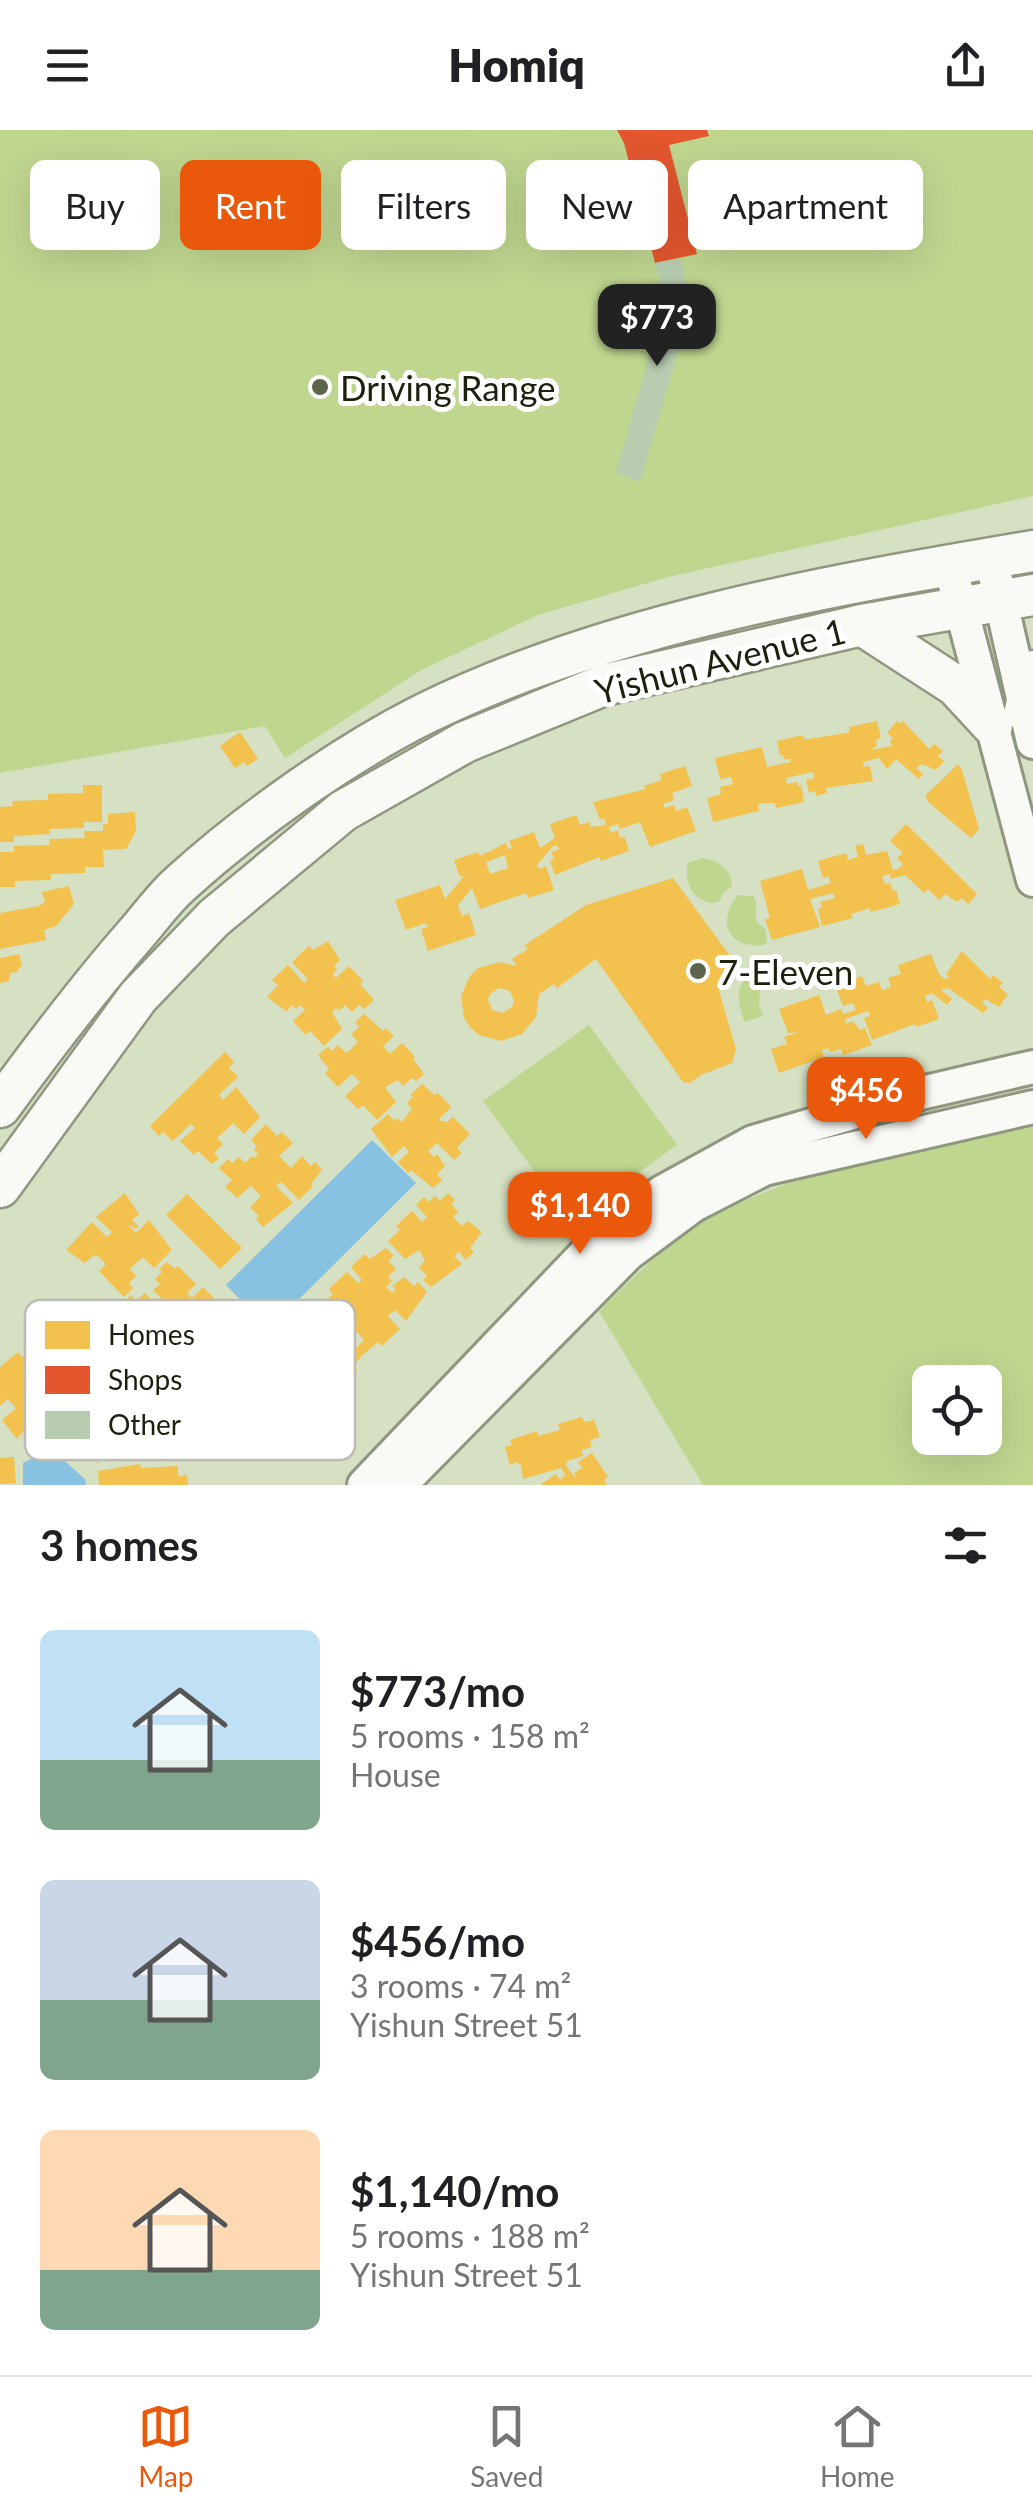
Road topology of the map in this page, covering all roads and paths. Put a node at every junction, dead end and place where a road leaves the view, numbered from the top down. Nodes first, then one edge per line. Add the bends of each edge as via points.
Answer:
1 (1033, 551) edge
2 (991, 558) junction
3 (950, 566) junction
4 (1017, 598) edge
5 (960, 607) junction
6 (862, 625) junction
7 (1033, 672) edge
8 (1017, 726) edge
9 (1033, 880) edge
10 (1033, 1068) edge
11 (921, 1093) junction
12 (0, 1107) edge
13 (1033, 1107) edge
14 (934, 1129) junction
15 (0, 1187) edge
16 (366, 1484) edge
17 (400, 1485) edge

1 - 2 main road, Yishun Avenue 1
2 - 3 main road, Yishun Avenue 1
2 - 4 street
3 - 5 street
3 - 12 main road, Yishun Avenue 1 via 741,607 644,634 529,668 420,716 313,779 178,885
4 - 5 main road, Yishun Avenue 1
4 - 8 street
5 - 6 main road, Yishun Avenue 1
5 - 8 street
6 - 8 main road
6 - 15 main road, Yishun Avenue 1 via 604,685 465,742 343,811 214,918 138,998
7 - 8 main road
8 - 9 street
10 - 11 street
11 - 14 street
11 - 16 street via 753,1142 662,1192 604,1234
13 - 14 street
14 - 17 street via 764,1169 694,1205 628,1254

